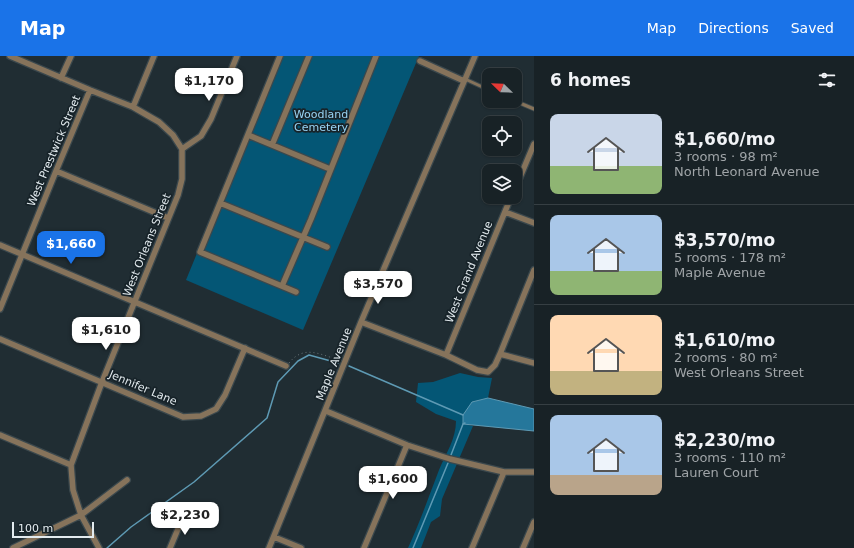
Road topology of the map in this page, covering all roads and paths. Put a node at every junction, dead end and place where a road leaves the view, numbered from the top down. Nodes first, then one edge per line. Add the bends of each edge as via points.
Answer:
1 (10, 56) edge
2 (71, 56) edge
3 (154, 56) edge
4 (237, 56) edge
5 (280, 56) edge
6 (309, 56) edge
7 (376, 56) edge
8 (474, 56) edge
9 (420, 61) dead end
10 (61, 78) junction
11 (464, 80) junction
12 (482, 87) edge
13 (90, 90) junction
14 (522, 104) edge
15 (134, 107) junction
16 (534, 109) edge
17 (248, 136) junction
18 (534, 144) edge
19 (272, 145) junction
20 (182, 149) junction
21 (330, 169) junction
22 (56, 171) junction
23 (522, 172) edge
24 (220, 203) junction
25 (509, 204) edge
26 (505, 212) junction
27 (168, 218) junction
28 (534, 223) edge
29 (303, 238) junction
30 (0, 245) edge
31 (326, 247) dead end
32 (22, 254) junction
33 (534, 270) edge
34 (282, 286) junction
35 (296, 292) dead end
36 (136, 301) junction
37 (0, 309) edge
38 (361, 322) junction
39 (0, 339) edge
40 (245, 348) junction
41 (500, 354) junction
42 (446, 355) junction
43 (345, 362) junction
44 (534, 363) edge
45 (286, 366) joint
46 (102, 382) junction
47 (326, 411) junction
48 (0, 435) edge
49 (407, 445) junction
50 (71, 465) junction
51 (504, 472) junction
52 (534, 472) edge
53 (127, 480) dead end
54 (81, 515) junction
55 (183, 517) dead end
56 (534, 522) edge
57 (274, 537) junction
58 (13, 548) edge
59 (98, 548) edge
60 (170, 548) edge
61 (269, 548) edge
62 (301, 548) edge
63 (364, 548) edge
64 (472, 548) edge
65 (523, 548) edge

1 - 10 street
2 - 10 street
3 - 15 street
4 - 20 street via 211,119 201,136
5 - 17 street
6 - 19 street
7 - 21 street
8 - 11 street, Maple Avenue
9 - 11 street
10 - 13 street
11 - 12 lane
11 - 38 street, Maple Avenue
13 - 15 street
13 - 22 street, West Prestwick Street
14 - 16 lane
15 - 20 street via 159,122 173,135
17 - 19 street
17 - 24 street
18 - 23 street
19 - 21 street
20 - 27 street, West Orleans Street via 182,179
21 - 29 street
22 - 27 street
22 - 32 street, West Prestwick Street
24 - 29 street
24 - 34 street via 200,252
25 - 26 street, West Grand Avenue
26 - 28 street
26 - 42 street, West Grand Avenue
27 - 36 street, West Orleans Street
29 - 31 street
29 - 34 street
30 - 32 street
32 - 36 street
32 - 37 street, West Prestwick Street
33 - 41 street
34 - 35 street
36 - 40 street
36 - 46 street, West Orleans Street
38 - 42 street
38 - 43 street, Maple Avenue
39 - 46 street, Jennifer Lane
40 - 45 street
40 - 46 street, Jennifer Lane via 226,395 216,409 202,416 183,417
41 - 42 street via 488,372 477,370
41 - 44 street
43 - 45 path via 311,352 302,352
43 - 47 street, Maple Avenue
46 - 50 street, West Orleans Street
47 - 49 street
47 - 57 street, Maple Avenue
48 - 50 street
49 - 51 street
49 - 63 street
50 - 54 street, West Orleans Street via 73,490
51 - 52 street
51 - 64 street
53 - 54 street
54 - 58 street
54 - 59 street, West Orleans Street
55 - 60 street
56 - 65 street
57 - 61 street, Maple Avenue
57 - 62 street

